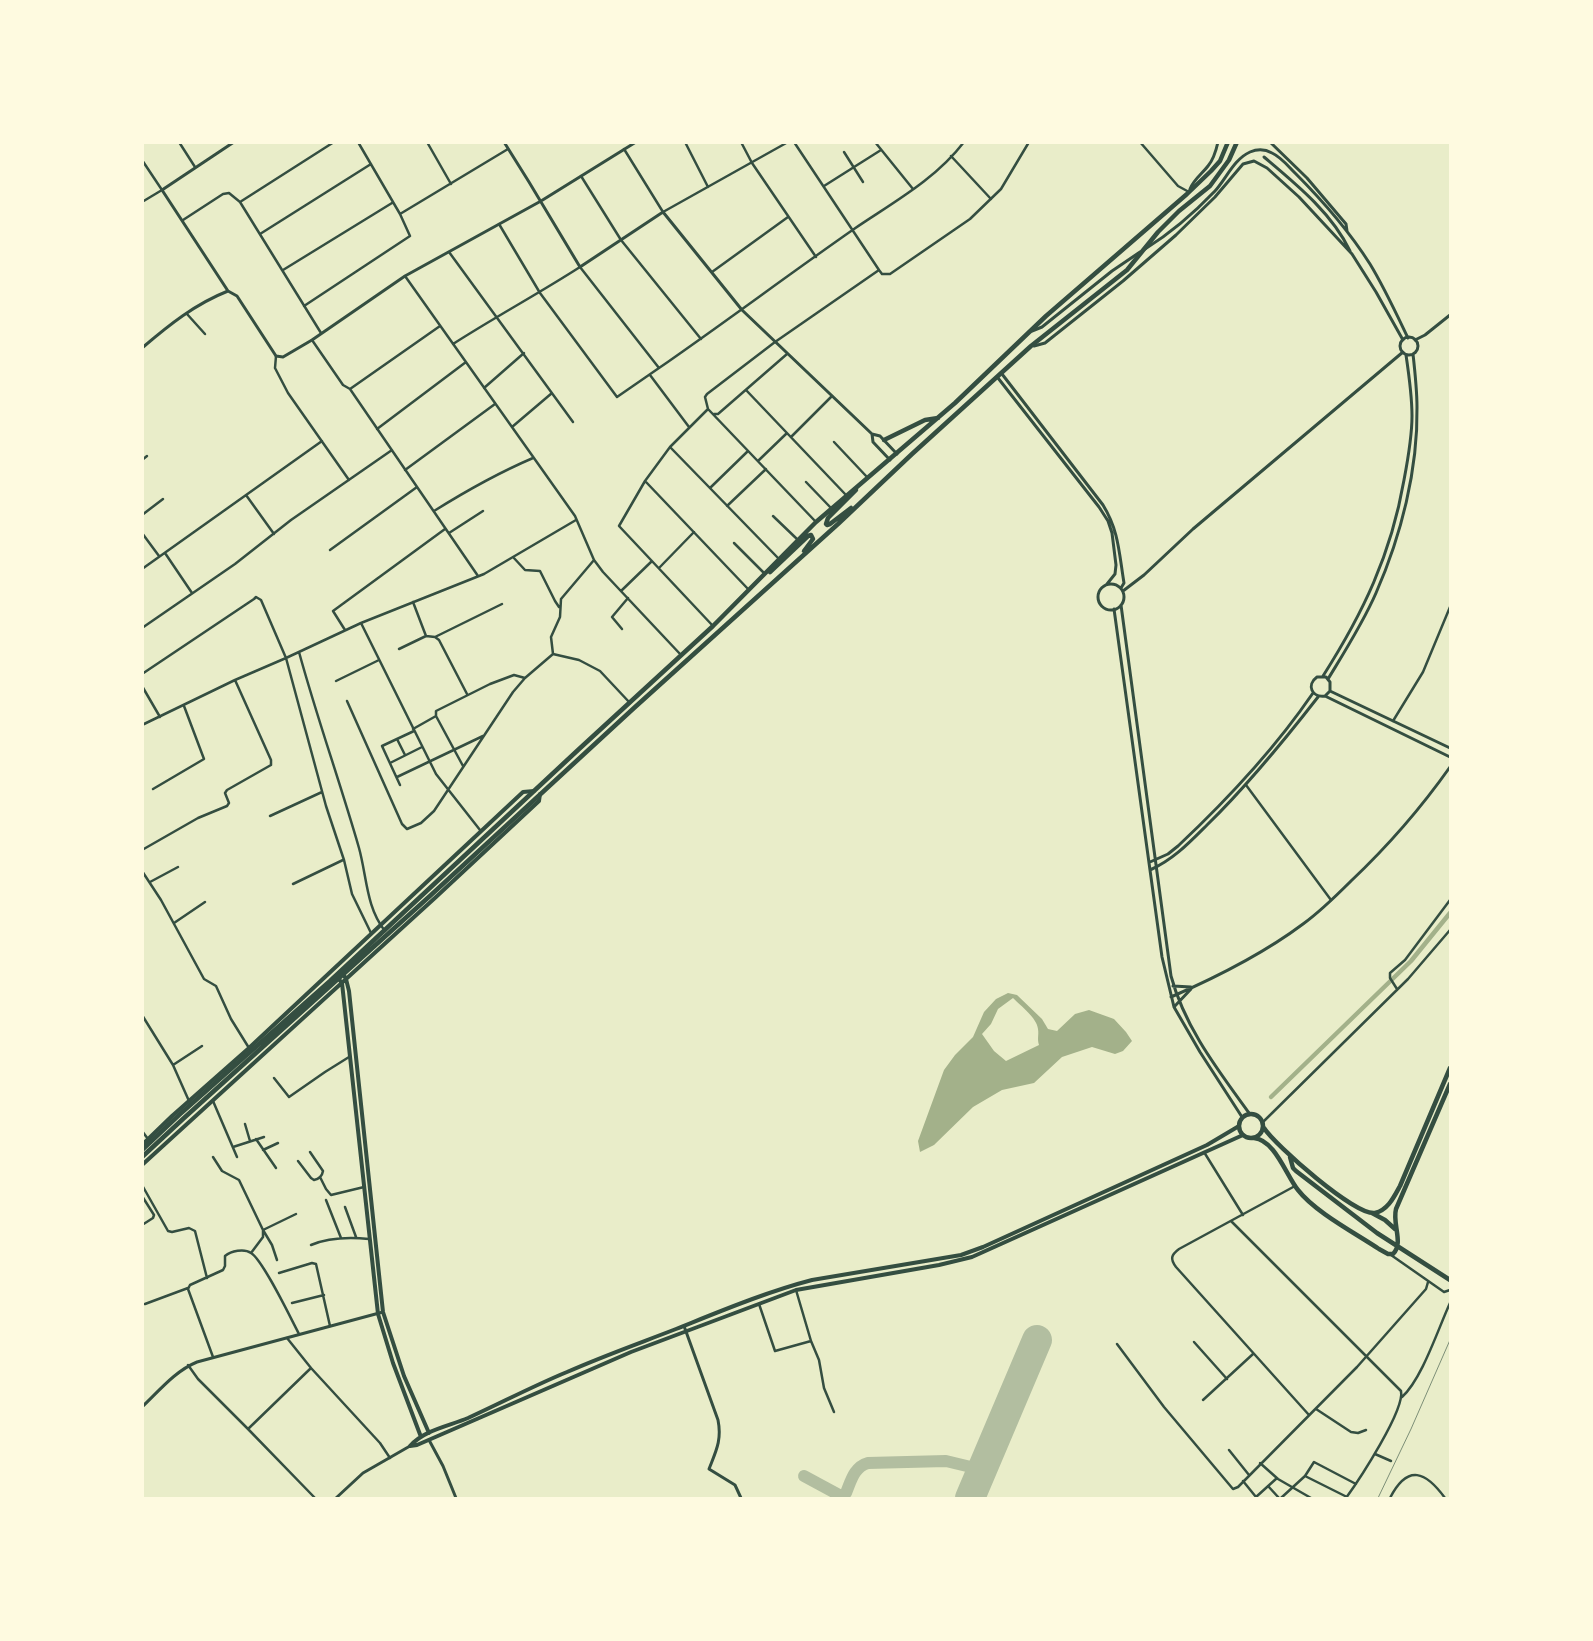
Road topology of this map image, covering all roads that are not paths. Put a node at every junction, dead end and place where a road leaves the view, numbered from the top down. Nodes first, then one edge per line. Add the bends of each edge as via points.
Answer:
1 (179, 142) edge
2 (234, 142) edge
3 (334, 142) edge
4 (358, 142) edge
5 (427, 142) edge
6 (504, 142) edge
7 (636, 142) edge
8 (684, 142) edge
9 (741, 142) edge
10 (788, 142) edge
11 (794, 142) edge
12 (875, 142) edge
13 (964, 142) edge
14 (1029, 142) edge
15 (1140, 142) edge
16 (1218, 142) edge
17 (1228, 142) edge
18 (1237, 142) edge
19 (1270, 142) edge
20 (508, 149) junction
21 (624, 149) junction
22 (881, 150) junction
23 (844, 152) dead end
24 (951, 156) junction
25 (1264, 157) dead end
26 (142, 160) edge
27 (752, 163) junction
28 (371, 164) junction
29 (853, 167) junction
30 (196, 168) junction
31 (581, 176) junction
32 (863, 182) dead end
33 (451, 184) junction
34 (824, 186) junction
35 (708, 187) junction
36 (914, 189) junction
37 (162, 190) junction
38 (1189, 192) junction
39 (992, 199) junction
40 (540, 201) junction
41 (142, 202) edge
42 (240, 202) junction
43 (392, 202) junction
44 (664, 212) junction
45 (400, 214) junction
46 (788, 216) junction
47 (183, 220) junction
48 (500, 224) junction
49 (853, 230) junction
50 (1347, 232) junction
51 (260, 234) junction
52 (621, 240) junction
53 (449, 252) junction
54 (1352, 254) junction
55 (816, 257) junction
56 (1366, 258) junction
57 (1358, 264) junction
58 (580, 267) junction
59 (282, 270) junction
60 (879, 270) junction
61 (712, 272) junction
62 (405, 276) junction
63 (228, 291) junction
64 (540, 293) junction
65 (304, 306) junction
66 (742, 310) junction
67 (186, 313) junction
68 (1450, 315) edge
69 (496, 316) junction
70 (440, 326) junction
71 (1030, 331) junction
72 (205, 334) dead end
73 (321, 334) junction
74 (1408, 338) junction
75 (312, 340) junction
76 (701, 340) junction
77 (1403, 340) junction
78 (1415, 340) junction
79 (775, 342) junction
80 (452, 344) junction
81 (1031, 346) junction
82 (142, 348) edge
83 (524, 353) junction
84 (787, 354) junction
85 (1405, 354) junction
86 (1413, 354) junction
87 (276, 356) junction
88 (466, 362) junction
89 (659, 368) junction
90 (1002, 374) junction
91 (650, 375) junction
92 (998, 378) junction
93 (484, 388) junction
94 (350, 389) junction
95 (746, 390) junction
96 (552, 393) junction
97 (832, 396) junction
98 (495, 404) junction
99 (708, 410) junction
100 (713, 414) junction
101 (938, 418) junction
102 (574, 422) dead end
103 (512, 427) junction
104 (689, 427) junction
105 (377, 429) junction
106 (787, 433) junction
107 (872, 434) junction
108 (791, 437) junction
109 (884, 440) junction
110 (322, 441) junction
111 (834, 442) dead end
112 (670, 447) junction
113 (392, 450) junction
114 (748, 451) junction
115 (897, 454) junction
116 (147, 456) dead end
117 (534, 458) junction
118 (142, 460) edge
119 (890, 460) junction
120 (758, 461) junction
121 (766, 469) junction
122 (405, 470) junction
123 (349, 480) junction
124 (867, 480) junction
125 (645, 482) junction
126 (806, 482) dead end
127 (417, 487) junction
128 (710, 488) junction
129 (246, 495) junction
130 (846, 495) junction
131 (868, 495) junction
132 (163, 498) dead end
133 (727, 506) junction
134 (832, 508) junction
135 (434, 511) junction
136 (483, 512) dead end
137 (142, 514) edge
138 (773, 516) dead end
139 (576, 520) junction
140 (816, 522) junction
141 (445, 528) junction
142 (694, 532) junction
143 (142, 533) edge
144 (448, 533) junction
145 (274, 534) junction
146 (798, 540) junction
147 (734, 543) dead end
148 (330, 550) dead end
149 (164, 553) junction
150 (160, 557) junction
151 (514, 557) junction
152 (779, 559) junction
153 (594, 560) junction
154 (652, 561) junction
155 (796, 561) junction
156 (658, 568) junction
157 (142, 569) edge
158 (764, 573) junction
159 (478, 576) junction
160 (1107, 584) junction
161 (756, 585) junction
162 (1122, 590) junction
163 (621, 591) junction
164 (750, 591) junction
165 (192, 594) junction
166 (628, 598) junction
167 (413, 602) junction
168 (502, 604) dead end
169 (1121, 605) junction
170 (560, 607) junction
171 (1450, 607) edge
172 (1114, 609) junction
173 (361, 623) junction
174 (713, 626) junction
175 (142, 628) edge
176 (622, 629) dead end
177 (345, 630) junction
178 (426, 636) junction
179 (435, 637) junction
180 (399, 649) dead end
181 (299, 652) junction
182 (553, 654) junction
183 (682, 655) junction
184 (286, 658) junction
185 (379, 660) junction
186 (142, 674) edge
187 (1323, 676) junction
188 (525, 678) junction
189 (1328, 679) junction
190 (235, 680) junction
191 (336, 681) dead end
192 (142, 686) edge
193 (1330, 691) junction
194 (1313, 693) junction
195 (468, 694) junction
196 (1325, 696) junction
197 (1318, 697) junction
198 (347, 701) dead end
199 (630, 703) junction
200 (184, 706) junction
201 (436, 716) junction
202 (160, 717) junction
203 (1393, 721) junction
204 (142, 725) edge
205 (414, 730) junction
206 (484, 736) junction
207 (396, 739) junction
208 (422, 747) junction
209 (1450, 748) edge
210 (454, 749) junction
211 (405, 756) junction
212 (1450, 757) edge
213 (429, 761) junction
214 (390, 763) junction
215 (463, 766) junction
216 (1450, 767) edge
217 (396, 778) junction
218 (400, 785) dead end
219 (1246, 785) junction
220 (153, 789) dead end
221 (447, 790) junction
222 (534, 791) junction
223 (322, 792) junction
224 (540, 794) junction
225 (270, 816) dead end
226 (480, 830) junction
227 (142, 850) edge
228 (344, 860) junction
229 (1155, 860) junction
230 (1150, 862) junction
231 (178, 867) dead end
232 (1156, 867) junction
233 (1150, 870) junction
234 (142, 871) edge
235 (150, 882) junction
236 (293, 884) dead end
237 (1331, 900) junction
238 (1450, 900) edge
239 (205, 902) dead end
240 (174, 922) junction
241 (381, 926) junction
242 (1450, 930) edge
243 (372, 934) junction
244 (391, 938) junction
245 (356, 949) junction
246 (367, 960) junction
247 (337, 966) junction
248 (332, 971) junction
249 (346, 979) junction
250 (342, 983) junction
251 (1168, 986) junction
252 (1174, 986) junction
253 (1192, 988) junction
254 (1397, 989) junction
255 (310, 992) junction
256 (1176, 995) junction
257 (1171, 997) junction
258 (1179, 1002) junction
259 (319, 1004) junction
260 (1174, 1007) junction
261 (142, 1016) edge
262 (264, 1034) junction
263 (274, 1045) junction
264 (202, 1046) dead end
265 (249, 1048) junction
266 (241, 1056) junction
267 (349, 1058) junction
268 (172, 1065) junction
269 (250, 1066) junction
270 (1450, 1068) edge
271 (274, 1078) dead end
272 (1450, 1084) edge
273 (212, 1100) junction
274 (189, 1101) junction
275 (1249, 1113) junction
276 (1242, 1117) junction
277 (1263, 1122) junction
278 (245, 1124) dead end
279 (1239, 1126) junction
280 (1264, 1128) junction
281 (142, 1131) edge
282 (1243, 1135) junction
283 (264, 1137) dead end
284 (1254, 1138) junction
285 (148, 1139) junction
286 (256, 1140) junction
287 (250, 1141) junction
288 (278, 1143) dead end
289 (142, 1145) edge
290 (233, 1147) junction
291 (142, 1150) edge
292 (263, 1150) junction
293 (310, 1152) dead end
294 (1204, 1152) junction
295 (142, 1157) edge
296 (214, 1157) dead end
297 (237, 1157) dead end
298 (1290, 1157) junction
299 (298, 1161) dead end
300 (142, 1165) edge
301 (1285, 1167) junction
302 (276, 1168) dead end
303 (1295, 1170) junction
304 (320, 1177) junction
305 (369, 1183) junction
306 (142, 1185) edge
307 (363, 1185) junction
308 (1295, 1186) junction
309 (142, 1196) edge
310 (326, 1200) dead end
311 (345, 1207) dead end
312 (1372, 1213) junction
313 (296, 1214) dead end
314 (1243, 1215) junction
315 (142, 1220) edge
316 (1231, 1221) junction
317 (144, 1224) edge
318 (263, 1230) junction
319 (1396, 1230) junction
320 (356, 1237) junction
321 (341, 1238) junction
322 (369, 1239) junction
323 (311, 1245) dead end
324 (251, 1253) junction
325 (1388, 1254) junction
326 (277, 1260) dead end
327 (279, 1273) dead end
328 (208, 1278) junction
329 (1450, 1280) edge
330 (1428, 1282) junction
331 (188, 1288) junction
332 (796, 1290) junction
333 (1450, 1290) edge
334 (324, 1295) junction
335 (292, 1303) dead end
336 (1450, 1303) edge
337 (145, 1304) dead end
338 (759, 1304) junction
339 (383, 1312) junction
340 (378, 1314) junction
341 (330, 1326) junction
342 (684, 1326) junction
343 (686, 1332) junction
344 (299, 1334) junction
345 (286, 1337) junction
346 (811, 1341) junction
347 (1194, 1342) dead end
348 (1118, 1344) dead end
349 (630, 1350) junction
350 (1253, 1354) junction
351 (213, 1357) junction
352 (1367, 1357) junction
353 (188, 1365) junction
354 (311, 1368) junction
355 (1227, 1379) junction
356 (1401, 1398) junction
357 (1203, 1400) dead end
358 (142, 1407) edge
359 (1316, 1409) junction
360 (834, 1412) dead end
361 (1309, 1416) junction
362 (248, 1429) junction
363 (1366, 1430) dead end
364 (429, 1433) junction
365 (421, 1438) junction
366 (429, 1440) junction
367 (416, 1443) junction
368 (410, 1446) joint
369 (1229, 1450) dead end
370 (1375, 1454) junction
371 (390, 1458) junction
372 (1391, 1461) dead end
373 (1260, 1464) junction
374 (1249, 1475) junction
375 (1305, 1476) junction
376 (1277, 1478) junction
377 (1243, 1481) junction
378 (1356, 1484) junction
379 (1268, 1486) junction
380 (1292, 1488) junction
381 (1306, 1497) edge
382 (315, 1498) edge
383 (336, 1498) edge
384 (456, 1498) edge
385 (740, 1498) edge
386 (1257, 1498) edge
387 (1280, 1498) edge
388 (1312, 1498) edge
389 (1347, 1498) edge
390 (1390, 1498) edge
391 (1445, 1498) edge

1 - 30 street
2 - 30 street
3 - 42 street
4 - 28 street
5 - 33 street
6 - 20 street
7 - 21 street
8 - 35 street
9 - 27 street
10 - 27 street
11 - 34 street
12 - 22 street
13 - 24 street
14 - 39 street
15 - 38 street via 1178,186
16 - 38 street via 1214,156
17 - 38 main road via 1220,161
18 - 81 main road via 1229,160 1210,186 1158,232 1126,270
19 - 50 street via 1343,219
20 - 33 street
20 - 40 street
21 - 31 street
21 - 44 street
22 - 29 street
22 - 36 street
23 - 29 street
24 - 36 street
24 - 39 street
25 - 54 street via 1319,207
26 - 37 street
27 - 35 street
27 - 46 street
28 - 43 street
28 - 51 street
29 - 32 street
29 - 34 street
30 - 37 street
31 - 40 street
31 - 52 street
33 - 45 street
34 - 49 street
35 - 44 street
36 - 49 street
37 - 41 street
37 - 47 street
38 - 71 main road
39 - 60 street via 970,219 890,274 882,274
40 - 48 street
40 - 58 street
42 - 47 street via 229,193 223,194
42 - 51 street
43 - 45 street
43 - 59 street
44 - 52 street
44 - 61 street
45 - 65 street via 410,236
46 - 55 street
46 - 61 street
47 - 63 street
48 - 53 street
48 - 64 street
49 - 55 street
49 - 60 street
50 - 56 street
50 - 71 street via 1279,157 1265,150 1251,151 1214,192 1167,236 1112,271 1042,327
51 - 59 street
52 - 58 street
52 - 76 street
53 - 62 street
53 - 69 street
54 - 57 street
54 - 81 street via 1276,176 1260,163 1248,161 1176,235 1123,281 1045,343
55 - 66 street
56 - 57 street
56 - 74 street
57 - 77 street
58 - 64 street
58 - 89 street
59 - 65 street
60 - 79 street
61 - 66 street
62 - 70 street
62 - 73 street
63 - 67 street
63 - 87 street via 237,296
64 - 69 street
64 - 91 street via 617,397
65 - 73 street
66 - 76 street
66 - 79 street
67 - 72 street
67 - 82 street
68 - 78 street
69 - 80 street
69 - 83 street
70 - 80 street
70 - 94 street
71 - 101 main road
73 - 75 street
74 - 77 street
74 - 78 street
75 - 87 street via 283,356
75 - 94 street
76 - 89 street
77 - 85 street via 1400,348
78 - 86 street via 1418,348
79 - 84 street
79 - 99 street via 706,394 704,400
80 - 88 street
81 - 90 main road
83 - 93 street
83 - 96 street
84 - 95 street
84 - 97 street
85 - 86 street
85 - 162 street via 1193,529 1144,575
85 - 187 street via 1412,393 1412,417 1408,462 1394,526 1370,593
86 - 189 street via 1417,421 1405,506 1376,594
87 - 110 street via 275,368 288,393
88 - 93 street
88 - 105 street
89 - 91 street
90 - 92 main road
90 - 162 street via 1112,519 1124,583
91 - 104 street
92 - 131 main road
92 - 160 street via 1108,521 1116,565 1115,574
93 - 98 street
94 - 105 street
95 - 100 street via 718,414
95 - 106 street
96 - 102 street
96 - 103 street
97 - 107 street
97 - 108 street
98 - 103 street
98 - 122 street
99 - 100 street
99 - 104 street
100 - 114 street
101 - 109 main road via 925,420
101 - 115 main road
103 - 117 street
104 - 112 street
105 - 113 street
106 - 108 street
106 - 120 street
107 - 109 street
107 - 119 street via 873,442
108 - 130 street
109 - 115 street
110 - 123 street
110 - 129 street
111 - 124 street
112 - 125 street
112 - 128 street
113 - 122 street
113 - 123 street
114 - 120 street
114 - 128 street
115 - 119 main road
116 - 118 street
117 - 135 street via 498,473
117 - 139 street
119 - 124 main road
120 - 121 street
121 - 133 street
121 - 140 street
122 - 127 street
123 - 145 street
124 - 130 main road
124 - 131 main road via 828,518 826,524
125 - 142 street
125 - 154 street via 619,526
126 - 134 street
127 - 135 street
127 - 148 street
128 - 133 street
129 - 145 street
129 - 149 street
130 - 134 main road
131 - 155 main road
132 - 137 street
133 - 152 street
134 - 140 main road
135 - 141 street
136 - 144 street
138 - 146 street
139 - 151 street
139 - 153 street
140 - 146 main road
141 - 144 street
141 - 177 street via 333,611
142 - 156 street
142 - 164 street
143 - 150 street
144 - 159 street
145 - 165 street
146 - 152 main road
147 - 158 street
149 - 150 street
149 - 165 street
150 - 157 street
151 - 159 street
151 - 170 street via 525,570 540,571
152 - 158 main road
153 - 163 street
153 - 170 street via 563,595
154 - 156 street
154 - 163 street
155 - 161 main road via 813,535 808,536
155 - 224 main road
156 - 174 street
158 - 161 main road
159 - 167 street
160 - 162 street via 1115,584
160 - 172 street via 1100,590 1098,601 1105,608
161 - 164 main road
162 - 169 street via 1124,600
163 - 166 street
164 - 174 main road
165 - 175 street
166 - 176 street via 612,617
166 - 183 street
167 - 173 street
167 - 178 street
168 - 179 street
169 - 172 street
169 - 229 street
170 - 182 street via 560,617 551,637
171 - 203 street via 1423,672
172 - 230 street
173 - 177 street
173 - 185 street
174 - 183 main road
177 - 181 street
178 - 179 street
178 - 180 street
179 - 195 street
181 - 184 street
181 - 241 street via 359,849 369,902
182 - 188 street
182 - 199 street via 579,660 600,671
183 - 199 main road
184 - 186 street via 264,604 256,597
184 - 190 street
184 - 223 street
185 - 191 street
185 - 205 street
187 - 189 street
187 - 194 street via 1312,681
188 - 195 street via 511,676
188 - 206 street
189 - 193 street
190 - 200 street
190 - 227 street via 271,765 226,790 227,806 198,818
192 - 202 street
193 - 196 street
193 - 203 street
194 - 197 street
194 - 229 street via 1242,783 1178,846
195 - 201 street via 438,710
196 - 197 street
196 - 212 street
197 - 219 street
198 - 221 street via 405,828 421,823 434,811
199 - 222 main road
200 - 202 street
200 - 220 street via 204,759
201 - 205 street
201 - 210 street
202 - 204 street
203 - 209 street
205 - 207 street
205 - 208 street
206 - 210 street
206 - 215 street
207 - 211 street
207 - 214 street via 382,746
208 - 211 street
208 - 213 street
210 - 213 street
210 - 215 street
211 - 214 street
213 - 217 street
213 - 221 street
214 - 217 street
215 - 221 street
216 - 237 street via 1395,837
217 - 218 street
219 - 232 street via 1178,853
219 - 237 street
221 - 226 street
222 - 226 main road via 523,792
222 - 291 main road
223 - 225 street
223 - 228 street
224 - 244 main road via 539,801
224 - 295 main road
226 - 241 main road
228 - 236 street
228 - 243 street via 352,894
229 - 230 street
229 - 232 street
230 - 233 street
231 - 235 street
232 - 233 street
232 - 252 street via 1166,951
233 - 251 street
234 - 235 street
235 - 240 street
237 - 253 street via 1274,945
238 - 254 street via 1405,960 1390,972
239 - 240 street
240 - 265 street via 204,979 216,986
241 - 243 main road
241 - 244 street
242 - 254 street
243 - 245 main road
244 - 246 main road
245 - 246 main road
245 - 247 main road
246 - 249 main road
247 - 248 main road
247 - 249 main road
248 - 250 main road
248 - 255 main road
249 - 250 main road
249 - 305 main road
250 - 259 main road
250 - 267 main road
251 - 252 street
251 - 257 street
252 - 253 street
252 - 256 street
253 - 256 street
253 - 258 street
254 - 277 street
255 - 259 main road
255 - 262 main road
256 - 257 street
256 - 258 street
257 - 260 street
258 - 260 street
258 - 275 street via 1197,1037
259 - 263 main road
260 - 276 street
261 - 268 street
262 - 263 main road
262 - 265 main road
263 - 269 main road
264 - 268 street
265 - 266 main road
266 - 269 main road
266 - 274 main road
267 - 271 street via 289,1097
267 - 307 main road
268 - 274 street
269 - 273 main road
270 - 312 main road via 1400,1186 1391,1202
272 - 319 main road via 1396,1210
273 - 290 street
273 - 300 main road
274 - 285 main road
275 - 276 main road
275 - 277 main road via 1257,1114
276 - 279 main road
277 - 280 main road
278 - 287 street
279 - 282 main road
279 - 342 main road via 1199,1148 961,1255 805,1282
280 - 284 main road
280 - 298 main road
281 - 285 street
282 - 284 main road
282 - 294 main road
283 - 286 street
284 - 301 main road via 1264,1142
285 - 289 main road
286 - 287 street
286 - 292 street
287 - 290 street
288 - 292 street
290 - 297 street
292 - 302 street
293 - 304 street via 323,1171
294 - 314 street
294 - 332 main road via 972,1257
296 - 318 street via 222,1171 239,1180
298 - 303 main road
298 - 312 main road via 1332,1190 1360,1209
299 - 304 street via 311,1178
301 - 303 main road
301 - 308 main road
303 - 329 main road via 1377,1233
304 - 307 street via 331,1195
305 - 307 main road
305 - 339 main road
306 - 328 street via 168,1231 190,1228 194,1231
307 - 322 main road
308 - 314 street
308 - 325 main road via 1316,1207
309 - 317 street via 154,1215
310 - 321 street
311 - 320 street
312 - 319 main road
313 - 318 street
314 - 316 street
315 - 317 street
316 - 350 street via 1179,1249 1172,1259 1176,1268
316 - 352 street
318 - 324 street via 263,1237
318 - 326 street
319 - 325 main road via 1398,1247 1393,1254
320 - 321 street
320 - 322 street
321 - 323 street
322 - 340 main road
324 - 328 street via 242,1250 227,1254 225,1268
324 - 344 street
325 - 330 street
327 - 334 street via 315,1263
328 - 331 street
330 - 333 street via 1444,1292
330 - 352 street via 1426,1289
331 - 337 street
331 - 351 street
332 - 338 main road
332 - 346 street
334 - 335 street
334 - 341 street
336 - 356 street via 1421,1370
338 - 343 main road
338 - 346 street via 775,1351
339 - 340 street
339 - 364 main road via 404,1376
340 - 341 street
340 - 365 main road via 392,1364
341 - 344 street
342 - 343 street
342 - 349 main road
343 - 349 main road
343 - 385 street via 721,1432 709,1470 735,1485
344 - 345 street
345 - 351 street
345 - 354 street
346 - 360 street
347 - 355 street
348 - 377 street via 1153,1393 1230,1487 1235,1489
349 - 364 main road via 568,1371
349 - 366 main road
350 - 355 street
350 - 361 street
351 - 353 street
352 - 356 street via 1399,1388
352 - 359 street
353 - 358 street
353 - 362 street
354 - 362 street
354 - 371 street
355 - 357 street
356 - 370 street
359 - 361 street
359 - 363 street via 1351,1432
361 - 373 street
362 - 382 street
364 - 365 main road
365 - 367 main road
366 - 367 main road
366 - 384 street
367 - 368 main road
368 - 371 street
369 - 374 street
370 - 372 street
370 - 378 street
371 - 383 street via 363,1473
373 - 374 street
373 - 376 street
374 - 377 street
375 - 378 street via 1314,1462
375 - 380 street
375 - 389 street
376 - 379 street
376 - 380 street
377 - 386 street
378 - 389 street
379 - 386 street
379 - 387 street
380 - 381 street
380 - 387 street
381 - 388 street
390 - 391 street via 1400,1483 1414,1475 1424,1476

